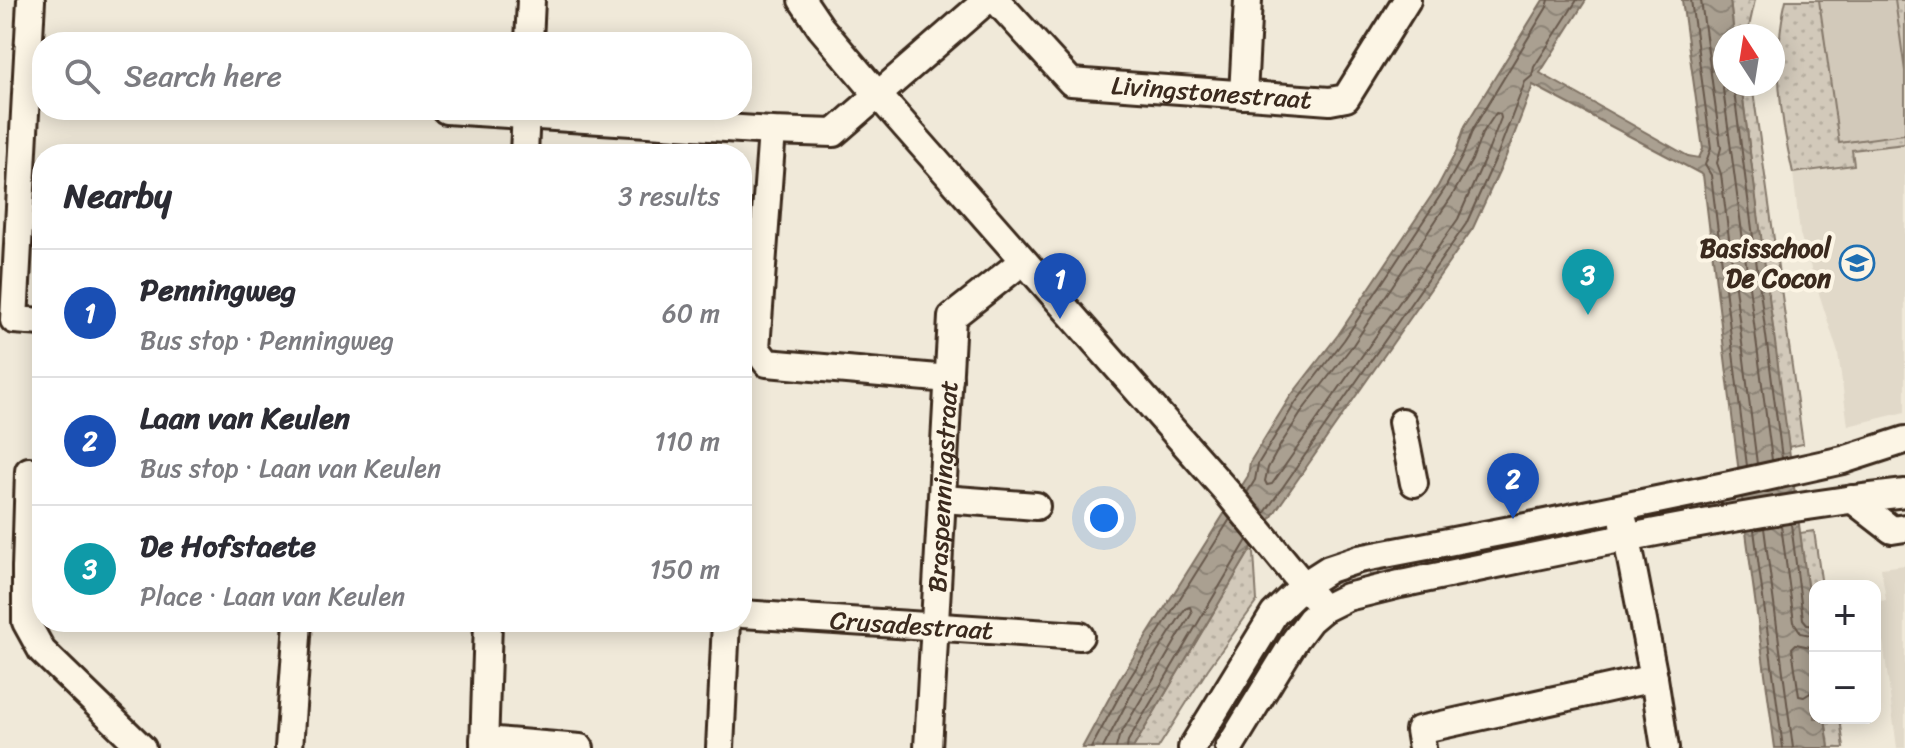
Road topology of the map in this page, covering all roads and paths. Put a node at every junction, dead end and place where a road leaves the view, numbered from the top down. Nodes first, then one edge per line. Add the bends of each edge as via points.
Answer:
1 (31, 0) edge
2 (531, 0) edge
3 (802, 0) edge
4 (987, 0) edge
5 (996, 0) edge
6 (1248, 0) edge
7 (1407, 0) edge
8 (32, 32) edge
9 (529, 32) edge
10 (878, 95) junction
11 (1243, 95) junction
12 (32, 102) edge
13 (526, 120) edge
14 (622, 120) edge
15 (772, 131) junction
16 (524, 144) edge
17 (1023, 261) junction
18 (32, 321) edge
19 (949, 379) junction
20 (1402, 422) dead end
21 (1905, 440) edge
22 (29, 471) dead end
23 (1414, 483) dead end
24 (1905, 493) edge
25 (943, 499) junction
26 (1852, 499) junction
27 (1036, 506) dead end
28 (1621, 508) junction
29 (1905, 528) edge
30 (32, 530) edge
31 (1628, 539) junction
32 (32, 582) edge
33 (1304, 585) junction
34 (1323, 609) junction
35 (752, 615) edge
36 (934, 628) junction
37 (297, 632) edge
38 (488, 632) edge
39 (726, 632) edge
40 (1080, 636) dead end
41 (1654, 678) junction
42 (484, 744) edge
43 (142, 748) edge
44 (289, 748) edge
45 (580, 748) edge
46 (720, 748) edge
47 (928, 748) edge
48 (1192, 748) edge
49 (1229, 748) edge
50 (1422, 748) edge
51 (1665, 748) edge

1 - 8 street
2 - 9 street
3 - 10 street
4 - 10 street
5 - 11 street, Livingstonestraat via 1071,82
6 - 11 street
7 - 11 street, Livingstonestraat via 1346,98
10 - 15 street via 834,133
10 - 17 street
12 - 18 street via 14,320
13 - 16 street
14 - 15 street
15 - 19 street via 756,348 767,363
17 - 19 street, Braspenningstraat via 952,317
17 - 33 street
19 - 25 street, Braspenningstraat
20 - 23 street
21 - 28 street via 1843,460
22 - 30 street
24 - 26 street
25 - 27 street
25 - 36 street, Braspenningstraat
26 - 29 street via 1892,530
26 - 31 street
28 - 31 street
28 - 33 street via 1352,560
31 - 34 street via 1367,591
31 - 41 street
32 - 43 street via 26,622 42,651
33 - 34 street
33 - 48 street via 1268,623
34 - 49 street via 1302,629
35 - 36 street, Crusadestraat
36 - 40 street, Crusadestraat
36 - 47 street, Braspenningstraat
37 - 44 street
38 - 42 street
39 - 46 street
41 - 50 street via 1419,730
41 - 51 street
42 - 45 street

